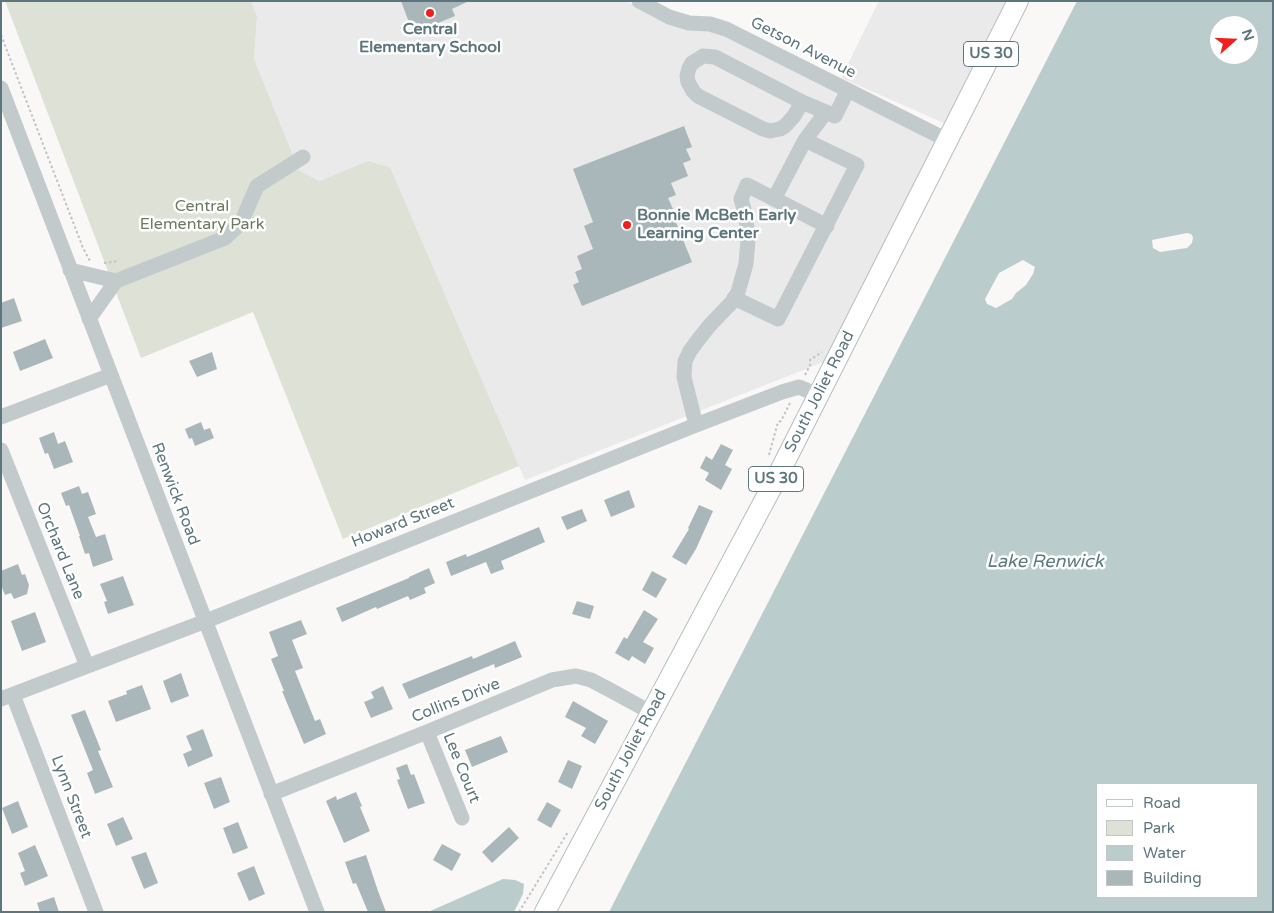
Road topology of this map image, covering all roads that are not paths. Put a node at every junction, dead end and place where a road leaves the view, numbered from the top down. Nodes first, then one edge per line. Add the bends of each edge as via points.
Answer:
1 (638, 1) edge
2 (1018, 1) edge
3 (1, 88) edge
4 (848, 90) junction
5 (802, 102) junction
6 (826, 112) junction
7 (805, 140) junction
8 (947, 140) junction
9 (303, 157) dead end
10 (774, 199) junction
11 (827, 226) junction
12 (70, 270) junction
13 (116, 281) junction
14 (734, 298) junction
15 (89, 320) junction
16 (111, 375) junction
17 (818, 395) junction
18 (1, 417) edge
19 (696, 425) junction
20 (1, 450) edge
21 (206, 621) junction
22 (87, 666) junction
23 (7, 697) edge
24 (652, 713) junction
25 (427, 732) junction
26 (272, 794) junction
27 (462, 818) dead end
28 (96, 912) edge
29 (317, 912) edge
30 (545, 912) edge

1 - 4 street, Getson Avenue via 689,23 726,28
2 - 8 main road, South Joliet Road / US 30
3 - 12 street, Renwick Road
4 - 6 street via 835,116
4 - 8 street, Getson Avenue
5 - 5 street via 715,57 703,56 689,68 688,82 698,96 763,129 770,131 785,126
5 - 6 street
6 - 7 street
7 - 10 street
7 - 11 street via 857,165
8 - 17 main road, South Joliet Road / US 30
9 - 13 street via 257,186 242,223 225,238
10 - 11 street
10 - 14 street via 748,185 741,199 748,240 746,266
11 - 14 street via 778,319
12 - 13 street
12 - 15 street, Renwick Road
13 - 15 street
14 - 19 street via 690,351 686,361 684,377
15 - 16 street, Renwick Road
16 - 18 street
16 - 21 street, Renwick Road
17 - 19 street, Howard Street via 799,387
17 - 24 main road, South Joliet Road / US 30
19 - 21 street, Howard Street
20 - 22 street, Orchard Lane
21 - 22 street, Howard Street
21 - 26 street, Renwick Road
22 - 23 street, Howard Street
23 - 28 street, Lynn Street
24 - 25 street, Collins Drive via 591,680 576,676 552,680
24 - 30 main road, South Joliet Road / US 30
25 - 26 street, Collins Drive
25 - 27 street, Lee Court
26 - 29 street, Renwick Road

